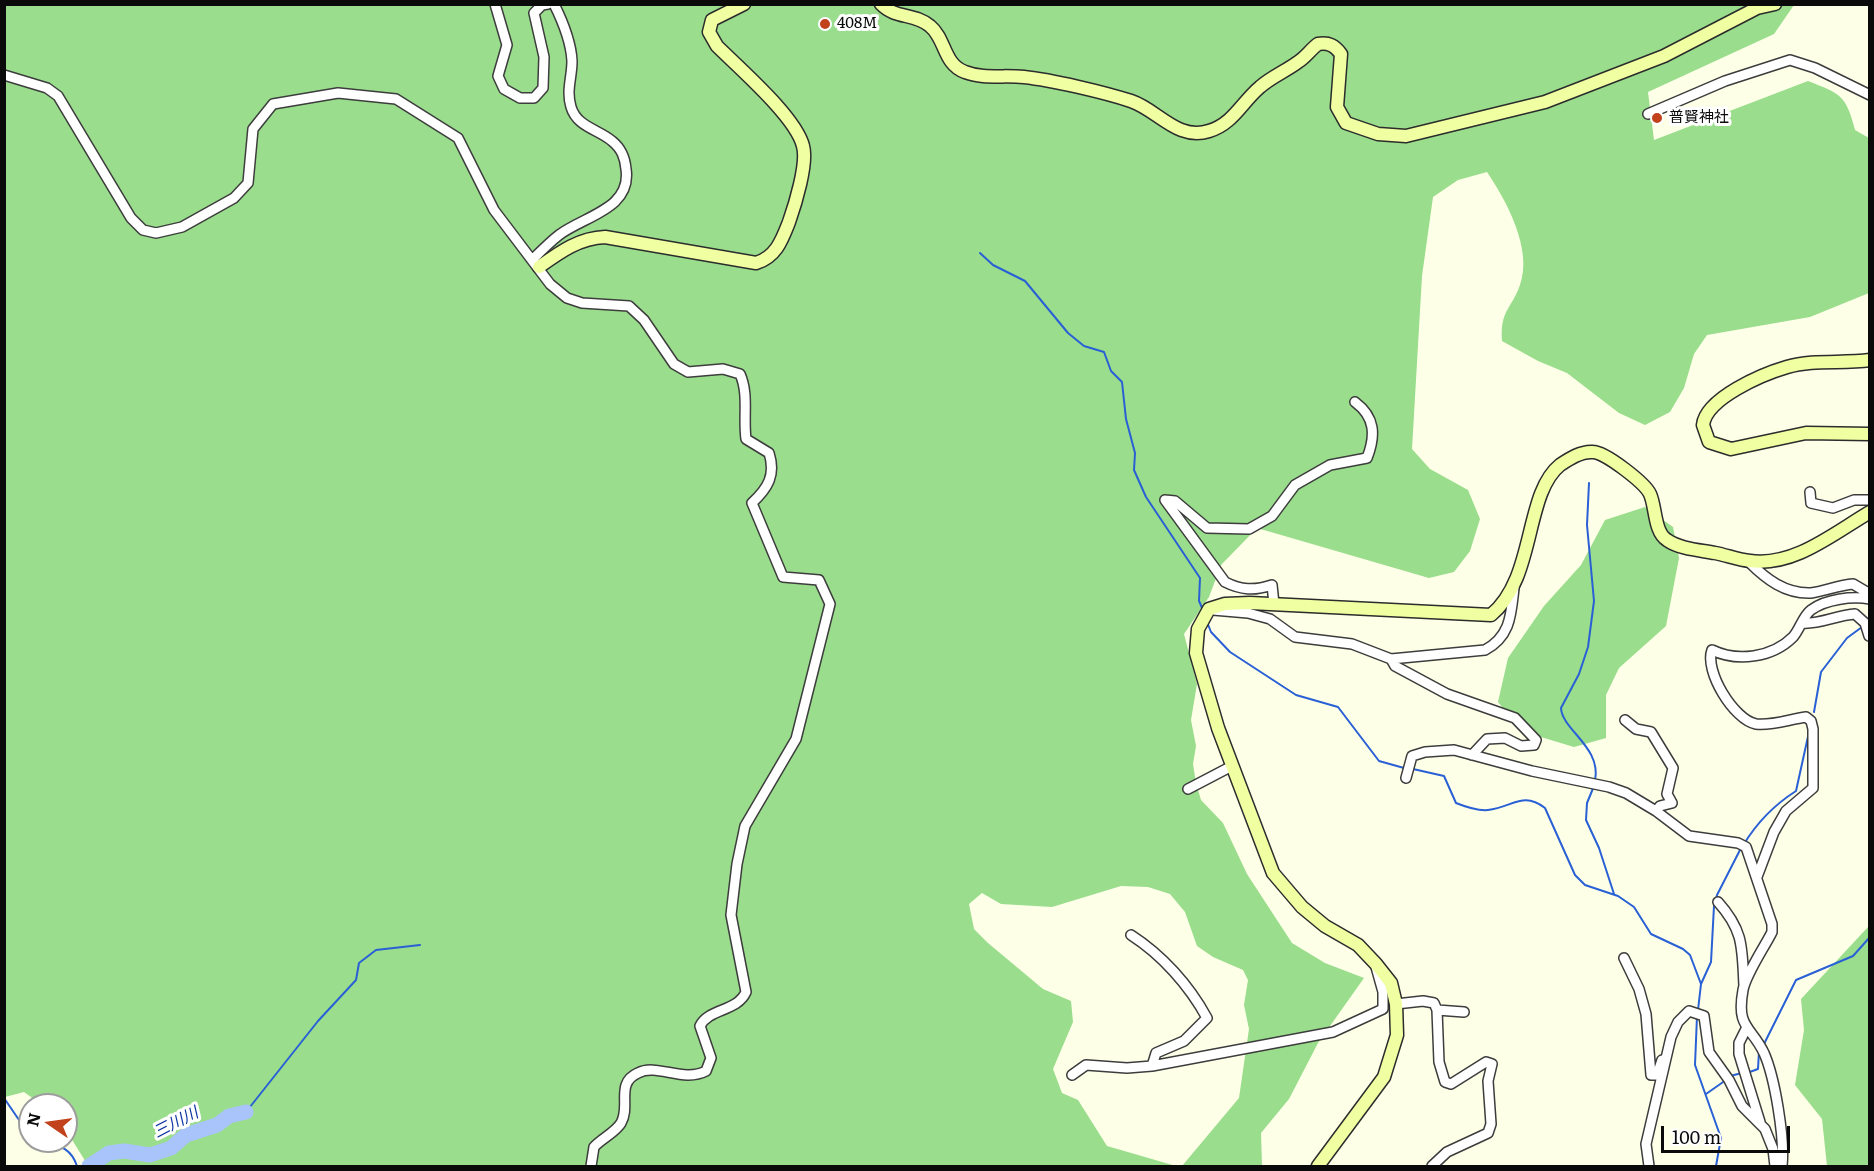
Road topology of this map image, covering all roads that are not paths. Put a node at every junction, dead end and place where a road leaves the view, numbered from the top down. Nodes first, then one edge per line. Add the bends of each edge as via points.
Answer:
1 (495, 4) edge
2 (548, 4) edge
3 (554, 4) edge
4 (744, 4) edge
5 (881, 4) edge
6 (1775, 4) edge
7 (4, 75) edge
8 (1869, 95) edge
9 (1648, 114) dead end
10 (535, 263) junction
11 (1869, 360) edge
12 (1356, 402) dead end
13 (1869, 434) edge
14 (1810, 492) dead end
15 (1869, 500) edge
16 (1869, 512) edge
17 (1749, 561) junction
18 (1515, 583) junction
19 (1869, 594) edge
20 (1869, 599) edge
21 (1274, 604) junction
22 (1209, 609) junction
23 (1802, 623) junction
24 (1869, 636) edge
25 (1391, 659) junction
26 (1625, 720) dead end
27 (1472, 755) junction
28 (1232, 766) junction
29 (1407, 771) dead end
30 (1188, 789) dead end
31 (1656, 811) junction
32 (1757, 878) junction
33 (1718, 902) dead end
34 (1131, 935) dead end
35 (1624, 958) dead end
36 (1376, 964) junction
37 (1744, 986) junction
38 (1396, 1004) junction
39 (1437, 1010) junction
40 (1464, 1012) dead end
41 (1746, 1029) junction
42 (1671, 1037) junction
43 (1152, 1066) junction
44 (1072, 1075) dead end
45 (1760, 1122) junction
46 (591, 1167) edge
47 (1318, 1167) edge
48 (1432, 1167) edge
49 (1649, 1167) edge
50 (1775, 1167) edge
51 (1782, 1167) edge

1 - 2 street via 507,45 498,76 504,89 520,98 534,98 543,88 544,57 534,13
3 - 10 street via 568,37 572,62 567,88 572,109 584,125 612,141 623,153 627,177 624,192 610,206 560,234
4 - 10 street via 712,20 709,32 796,129 804,147 793,210 782,242 768,260 741,261 605,237 569,246
5 - 6 street via 897,15 918,18 931,26 952,64 965,72 1025,77 1120,98 1142,105 1181,131 1198,134 1232,118 1259,87 1299,62 1318,44 1328,44 1341,54 1337,107 1346,123 1378,134 1406,136 1545,102 1664,56 1757,8
7 - 10 street via 47,88 57,96 131,218 143,230 156,233 192,221 234,198 248,183 254,129 273,104 338,93 396,99 458,138 494,210
8 - 9 street via 1790,60 1725,81
10 - 46 street via 550,284 567,298 582,303 629,306 644,320 674,364 688,372 723,369 740,374 746,386 746,439 769,453 774,467 764,491 752,503 765,539 783,577 819,580 830,604 796,739 745,826 731,915 746,992 742,1000 704,1018 700,1026 711,1058 706,1071 697,1076 644,1071 630,1079 625,1086 621,1125 594,1147
11 - 13 street via 1788,367 1721,399 1708,410 1703,425 1709,442 1731,449 1806,433
12 - 21 street via 1369,412 1371,419 1372,446 1367,458 1330,465 1295,485 1272,516 1249,529 1207,528 1175,501 1165,500 1224,582 1251,590 1272,585
14 - 15 street via 1811,503 1833,508 1854,500
16 - 17 street via 1791,556
17 - 18 street via 1666,540 1660,534 1648,490 1594,451 1573,457 1548,479
17 - 19 street via 1773,583 1794,592 1853,584
18 - 21 street via 1501,607 1491,615
18 - 25 street via 1509,621 1498,642 1485,650
20 - 23 street via 1830,603 1811,610
21 - 22 street via 1225,604
22 - 25 street via 1270,619 1295,637 1352,644
22 - 28 street via 1198,629 1196,653
23 - 24 street via 1855,614 1865,623
23 - 32 street via 1793,637 1757,655 1736,658 1712,650 1709,657 1716,681 1745,720 1764,724 1806,717 1811,721 1813,788 1786,812
25 - 27 street via 1395,666 1447,694 1515,718 1536,740 1527,747 1505,738 1487,739
26 - 31 street via 1636,729 1651,732 1673,768 1667,794 1671,804
27 - 29 street via 1454,750 1425,752 1412,756
27 - 31 street via 1626,793
28 - 30 street
28 - 36 street via 1273,873 1302,907 1358,945
31 - 32 street via 1689,836 1742,845
32 - 37 street via 1772,932
33 - 37 street via 1737,925
34 - 43 street via 1150,947 1176,975 1207,1018 1184,1041 1156,1053
35 - 42 street via 1646,1014 1651,1076 1657,1075
36 - 38 street via 1391,983
36 - 43 street via 1383,992 1381,1011 1333,1032
37 - 41 street via 1742,1011
38 - 39 street via 1423,1001 1434,1003
38 - 47 street via 1397,1035 1390,1066
39 - 40 street
39 - 48 street via 1439,1062 1445,1082 1451,1084 1486,1062 1492,1064 1487,1098 1491,1128 1485,1136 1447,1152
41 - 45 street via 1738,1047
41 - 51 street via 1760,1048 1779,1119
42 - 45 street via 1689,1011 1704,1016 1709,1052 1727,1076 1742,1107
42 - 49 street via 1646,1144
43 - 44 street via 1086,1065
45 - 50 street via 1773,1149

